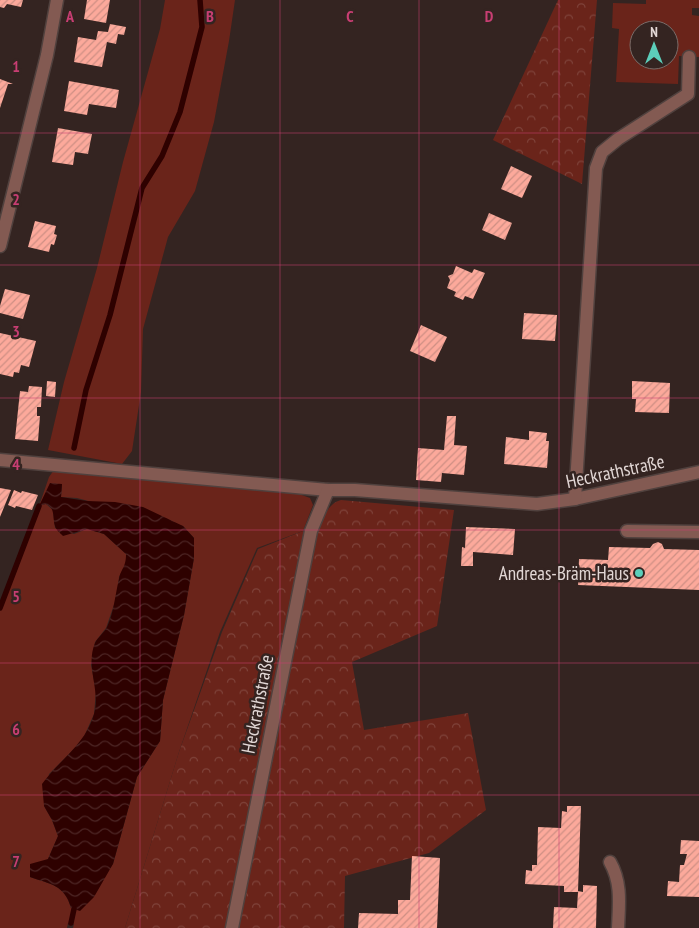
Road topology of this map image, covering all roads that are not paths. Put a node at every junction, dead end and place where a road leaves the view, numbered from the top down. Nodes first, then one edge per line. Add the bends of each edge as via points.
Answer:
1 (57, 0) edge
2 (689, 57) dead end
3 (0, 246) edge
4 (0, 460) edge
5 (699, 472) edge
6 (328, 490) junction
7 (575, 499) junction
8 (627, 531) dead end
9 (699, 532) edge
10 (610, 862) dead end
11 (232, 928) edge
12 (618, 928) edge

1 - 3 street
2 - 7 street via 688,94 602,152 596,168
4 - 6 street, Heckrathstraße
5 - 7 street, Heckrathstraße
6 - 7 street, Heckrathstraße via 537,504
6 - 11 street, Heckrathstraße via 311,531
8 - 9 street
10 - 12 street via 619,887

